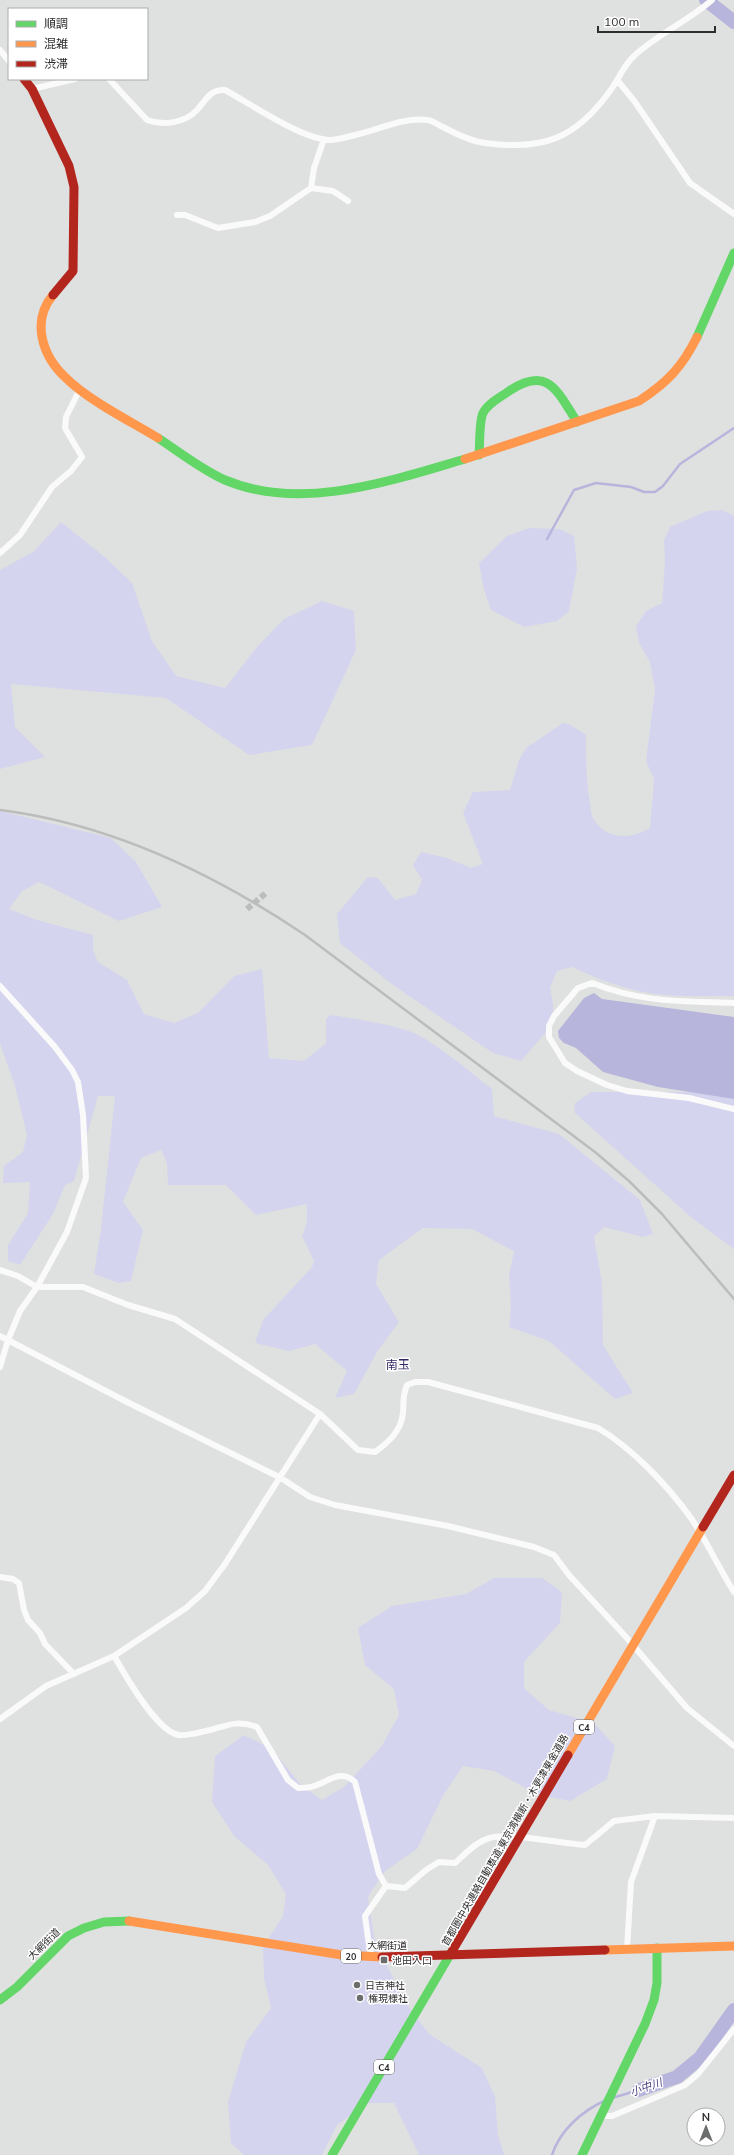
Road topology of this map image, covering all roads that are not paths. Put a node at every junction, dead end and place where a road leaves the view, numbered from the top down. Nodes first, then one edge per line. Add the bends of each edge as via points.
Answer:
1 (712, 0) edge
2 (0, 50) edge
3 (8, 60) edge
4 (25, 80) edge
5 (71, 80) edge
6 (110, 80) edge
7 (618, 80) junction
8 (32, 89) junction
9 (324, 139) junction
10 (311, 188) junction
11 (348, 201) dead end
12 (177, 214) dead end
13 (734, 214) edge
14 (734, 253) edge
15 (80, 389) junction
16 (577, 422) junction
17 (479, 455) junction
18 (0, 553) edge
19 (0, 986) edge
20 (734, 1003) edge
21 (734, 1109) edge
22 (0, 1270) edge
23 (37, 1287) junction
24 (0, 1336) edge
25 (8, 1340) junction
26 (0, 1367) edge
27 (320, 1414) junction
28 (734, 1475) edge
29 (281, 1478) junction
30 (0, 1577) edge
31 (734, 1592) edge
32 (114, 1656) junction
33 (74, 1674) junction
34 (0, 1719) edge
35 (734, 1746) edge
36 (655, 1816) junction
37 (734, 1818) edge
38 (386, 1886) junction
39 (734, 1946) edge
40 (657, 1948) junction
41 (627, 1949) junction
42 (372, 1957) junction
43 (0, 2000) edge
44 (734, 2029) edge
45 (602, 2116) junction
46 (332, 2155) edge
47 (582, 2155) edge

1 - 7 street via 684,22 644,47 624,66
2 - 3 street
4 - 8 main road
5 - 8 street
6 - 9 street via 147,120 155,123 169,123 188,117 208,95 218,90 226,90 292,127
7 - 9 street via 596,110 558,139 546,143 484,143 463,137 427,120 410,120 332,140
7 - 13 street via 690,183
8 - 15 main road via 69,166 74,187 73,271 45,304 40,326 44,346 52,363 66,379
9 - 10 street via 314,168
10 - 11 street via 333,191
10 - 12 street via 270,216 255,222 218,228
14 - 16 main road via 696,338 681,366 672,376 639,401
15 - 17 main road via 224,479 240,486 267,492 344,491
15 - 18 street via 66,417 65,428 82,457 71,471 52,487 20,535
16 - 17 main road
16 - 17 main road via 558,392 546,382 537,378 523,382 490,404 483,413
19 - 23 street via 56,1047 72,1070 78,1082 83,1115 86,1178 67,1232
20 - 21 street via 657,1001 616,993 592,983 578,988 554,1016 549,1026 549,1037 565,1063 607,1085 689,1098
22 - 23 street via 18,1276
23 - 25 street via 20,1311
23 - 27 street via 82,1288 175,1319
24 - 25 street
25 - 26 street
25 - 29 street via 136,1407
27 - 29 street
27 - 31 street via 358,1450 375,1452 390,1441 399,1427 403,1412 402,1396 407,1385 428,1382 598,1428 617,1439 672,1494 692,1519
28 - 46 main road, 首都圏中央連絡自動車道;東京湾横断・木更津東金道路 / C4
29 - 32 street via 205,1590 186,1608
29 - 35 street via 310,1497 336,1505 448,1526 534,1547 554,1555 687,1708
30 - 33 street via 13,1579 19,1583 28,1620 40,1633 45,1644
32 - 33 street
32 - 38 street via 150,1712 164,1726 179,1735 245,1722 257,1727 288,1780 298,1788 315,1786 334,1777 352,1778 367,1820 379,1874
33 - 34 street via 46,1686
36 - 37 street
36 - 38 street via 614,1821 585,1845 513,1837 490,1838 455,1863 439,1862 405,1888
36 - 41 street via 631,1882
38 - 42 street via 365,1916
39 - 40 main road, 大網街道 / 20
40 - 41 main road, 大網街道 / 20
40 - 45 main road via 658,1983 654,2000 646,2024
41 - 42 main road, 大網街道 / 20
42 - 43 main road, 大網街道 / 20 via 342,1955 109,1920 86,1926 64,1938 24,1980
44 - 45 street via 698,2074 685,2085 612,2116
45 - 47 main road

